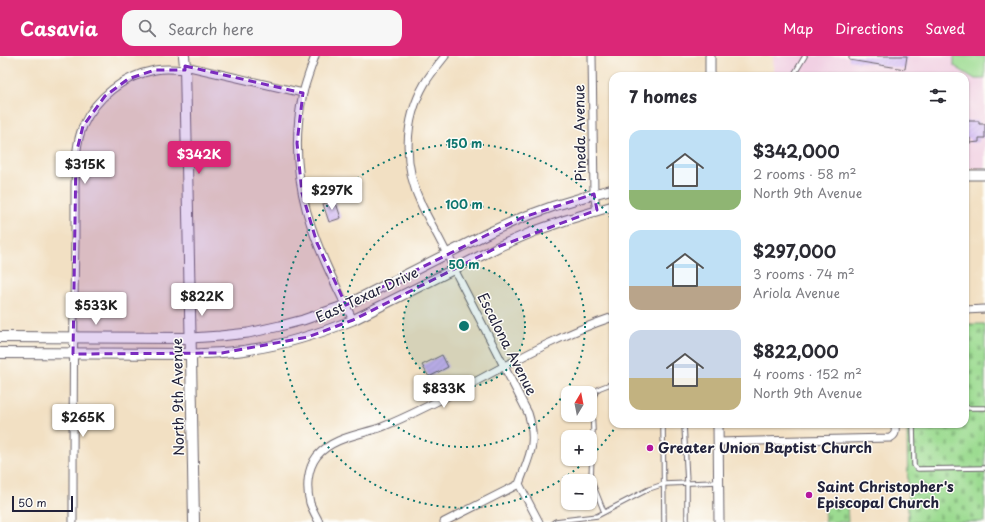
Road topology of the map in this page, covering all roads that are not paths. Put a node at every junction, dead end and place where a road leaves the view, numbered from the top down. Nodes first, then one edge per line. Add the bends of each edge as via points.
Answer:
1 (315, 56) edge
2 (445, 56) edge
3 (592, 56) edge
4 (710, 56) edge
5 (805, 56) edge
6 (185, 64) edge
7 (710, 72) edge
8 (795, 72) edge
9 (303, 93) junction
10 (969, 175) edge
11 (985, 175) edge
12 (609, 190) edge
13 (594, 194) junction
14 (609, 207) edge
15 (597, 210) junction
16 (447, 254) junction
17 (454, 269) junction
18 (346, 305) junction
19 (985, 309) edge
20 (969, 310) edge
21 (609, 318) edge
22 (353, 320) junction
23 (0, 337) edge
24 (73, 337) junction
25 (191, 338) junction
26 (0, 353) edge
27 (73, 354) junction
28 (191, 354) junction
29 (504, 366) junction
30 (609, 385) edge
31 (969, 408) edge
32 (985, 408) edge
33 (663, 428) edge
34 (684, 428) edge
35 (718, 428) edge
36 (896, 428) edge
37 (913, 428) edge
38 (718, 442) junction
39 (985, 468) edge
40 (718, 482) junction
41 (687, 483) junction
42 (519, 484) junction
43 (664, 484) junction
44 (604, 512) junction
45 (73, 522) edge
46 (194, 522) edge
47 (319, 522) edge
48 (444, 522) edge
49 (540, 522) edge
50 (554, 522) edge
51 (664, 522) edge
52 (687, 522) edge
53 (719, 522) edge

1 - 9 street
2 - 16 street, Escalona Avenue via 425,82 413,111 409,128 408,156 415,190
3 - 13 street, Pineda Avenue
4 - 7 street
5 - 8 lane
6 - 9 street
6 - 24 street via 128,79 104,96 83,126 76,154
6 - 25 main road, North 9th Avenue
9 - 18 street via 297,144 297,164 302,193 317,243
10 - 11 street
12 - 13 street, East Texar Drive
13 - 15 street, Pineda Avenue
13 - 16 street, East Texar Drive via 521,218
14 - 15 street, East Texar Drive
15 - 17 street, East Texar Drive via 535,231
16 - 17 street, Escalona Avenue
16 - 18 street, East Texar Drive
17 - 22 street, East Texar Drive
17 - 29 street, Escalona Avenue
18 - 22 street
18 - 25 street, East Texar Drive via 303,320 248,333
19 - 20 street
21 - 29 street via 568,334
22 - 28 street, East Texar Drive via 308,337 272,346 222,353
23 - 24 main road, East Texar Drive
24 - 25 main road, East Texar Drive
24 - 27 street
25 - 28 main road, North 9th Avenue
26 - 27 main road, East Texar Drive
27 - 28 main road, East Texar Drive
27 - 45 street
28 - 46 main road, North 9th Avenue
29 - 42 street, Escalona Avenue via 528,413 532,431 532,448
29 - 47 street via 415,413 329,445 316,458 309,476 308,495
30 - 44 lane via 597,390 592,400 591,479
31 - 32 lane
33 - 43 lane
34 - 41 lane
35 - 38 street
36 - 38 street via 894,436 890,438
37 - 39 lane via 915,468
38 - 40 street
40 - 41 lane
40 - 53 street
41 - 43 lane
41 - 52 lane
42 - 48 street
42 - 49 street
43 - 44 lane
43 - 51 lane
44 - 50 lane via 597,516

